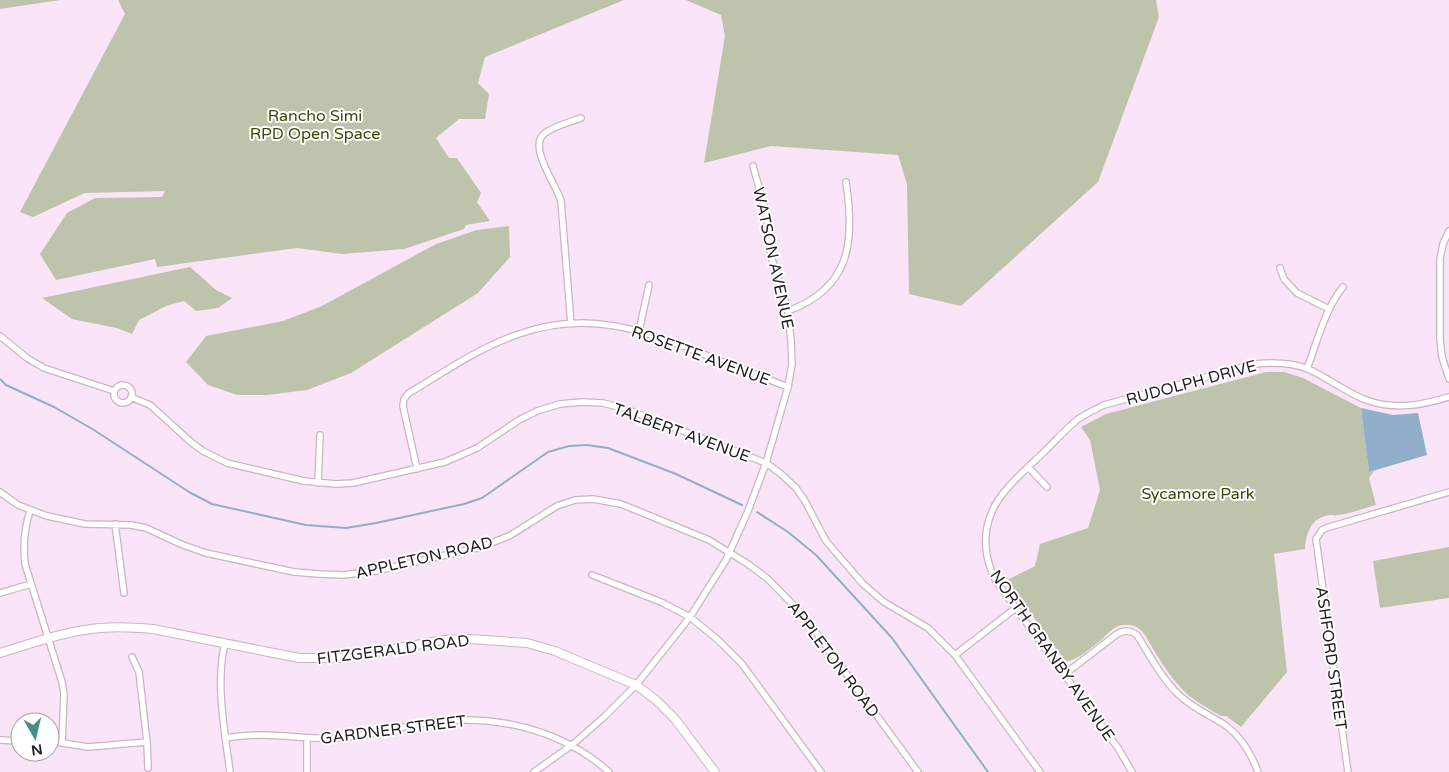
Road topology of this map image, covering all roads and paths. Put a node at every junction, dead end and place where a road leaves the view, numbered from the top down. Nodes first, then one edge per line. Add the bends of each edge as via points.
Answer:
1 (581, 118) dead end
2 (753, 166) dead end
3 (846, 182) dead end
4 (1449, 230) edge
5 (1280, 268) dead end
6 (650, 285) dead end
7 (1343, 286) dead end
8 (1329, 309) junction
9 (788, 311) junction
10 (570, 324) junction
11 (639, 331) junction
12 (0, 336) edge
13 (1307, 369) junction
14 (1449, 379) edge
15 (788, 387) junction
16 (114, 391) junction
17 (131, 397) junction
18 (1449, 397) edge
19 (320, 435) dead end
20 (1035, 462) joint
21 (766, 464) junction
22 (1029, 468) junction
23 (417, 469) junction
24 (318, 484) junction
25 (1048, 487) dead end
26 (0, 492) edge
27 (1449, 492) edge
28 (30, 511) junction
29 (115, 524) junction
30 (730, 552) junction
31 (592, 575) dead end
32 (31, 584) junction
33 (124, 592) dead end
34 (0, 593) edge
35 (1017, 607) junction
36 (690, 617) junction
37 (49, 638) junction
38 (225, 644) junction
39 (0, 653) edge
40 (955, 655) junction
41 (132, 657) dead end
42 (1065, 674) junction
43 (636, 685) junction
44 (225, 738) junction
45 (307, 739) junction
46 (147, 742) junction
47 (62, 743) joint
48 (572, 745) junction
49 (148, 768) dead end
50 (230, 772) edge
51 (307, 772) edge
52 (534, 772) edge
53 (608, 772) edge
54 (715, 772) edge
55 (821, 772) edge
56 (918, 772) edge
57 (1040, 772) edge
58 (1132, 772) edge
59 (1258, 772) edge
60 (1348, 772) edge

1 - 10 street via 546,132 538,144 540,156 561,201
2 - 9 street, WATSON AVENUE via 766,212 771,256
3 - 9 street via 849,236 844,263 820,295
4 - 14 street via 1440,259 1440,338
5 - 8 street via 1284,279 1297,294
6 - 11 street
7 - 8 street
8 - 13 street
9 - 15 street, WATSON AVENUE via 792,364
10 - 11 street, ROSETTE AVENUE via 602,324
10 - 23 street, ROSETTE AVENUE via 535,329 503,340 409,393 403,406
11 - 15 street, ROSETTE AVENUE
12 - 16 street via 44,368
13 - 18 street, RUDOLPH DRIVE via 1358,397 1383,405 1415,406
13 - 20 street, RUDOLPH DRIVE via 1280,363 1254,364 1104,405 1077,420
15 - 21 street, WATSON AVENUE
16 - 17 street via 125,386 130,389
16 - 17 street via 115,398 121,403
17 - 24 street, TALBERT AVENUE via 150,405 192,443 216,458 240,467
19 - 24 street
20 - 22 street, NORTH GRANBY AVENUE
21 - 23 street, TALBERT AVENUE via 626,409 582,402 536,411 465,455
21 - 30 street, WATSON AVENUE
21 - 40 street, TALBERT AVENUE via 796,488 826,541 863,584 884,602 928,628
22 - 25 street
22 - 35 street, NORTH GRANBY AVENUE via 997,502 989,519 985,540 990,568
23 - 24 street, TALBERT AVENUE via 353,482
26 - 28 street, APPLETON ROAD
27 - 60 street, ASHFORD STREET via 1326,528 1318,534 1316,544
28 - 29 street, APPLETON ROAD via 84,524
28 - 32 street via 23,546 24,564
29 - 30 street, APPLETON ROAD via 146,528 206,553 294,572 343,575 376,571 481,547 509,536 557,506 593,499 622,504
29 - 33 street
30 - 36 street, WATSON AVENUE
30 - 56 street, APPLETON ROAD via 768,579 805,617
31 - 36 street
32 - 34 street
32 - 37 street
35 - 40 street
35 - 42 street, NORTH GRANBY AVENUE
36 - 43 street, WATSON AVENUE
36 - 55 street via 717,638 742,664
37 - 38 main road, FITZGERALD ROAD via 91,629 132,627 153,628
37 - 39 main road, FITZGERALD ROAD
37 - 47 street via 64,694
38 - 43 main road, FITZGERALD ROAD via 299,658 323,659 363,656 444,640 528,643
38 - 44 street via 220,675
40 - 57 street, TALBERT AVENUE
41 - 46 street via 139,672
42 - 58 street, NORTH GRANBY AVENUE
42 - 59 street via 1117,634 1127,631 1137,636 1180,696 1239,738
43 - 48 street, WATSON AVENUE
43 - 54 main road, FITZGERALD ROAD via 675,719
44 - 45 street, GARDNER STREET via 263,735
44 - 50 street
45 - 48 street, GARDNER STREET via 354,737 430,722 470,720 524,727
45 - 51 street
46 - 47 street via 88,747
46 - 49 street
48 - 52 street, WATSON AVENUE
48 - 53 street, GARDNER STREET

